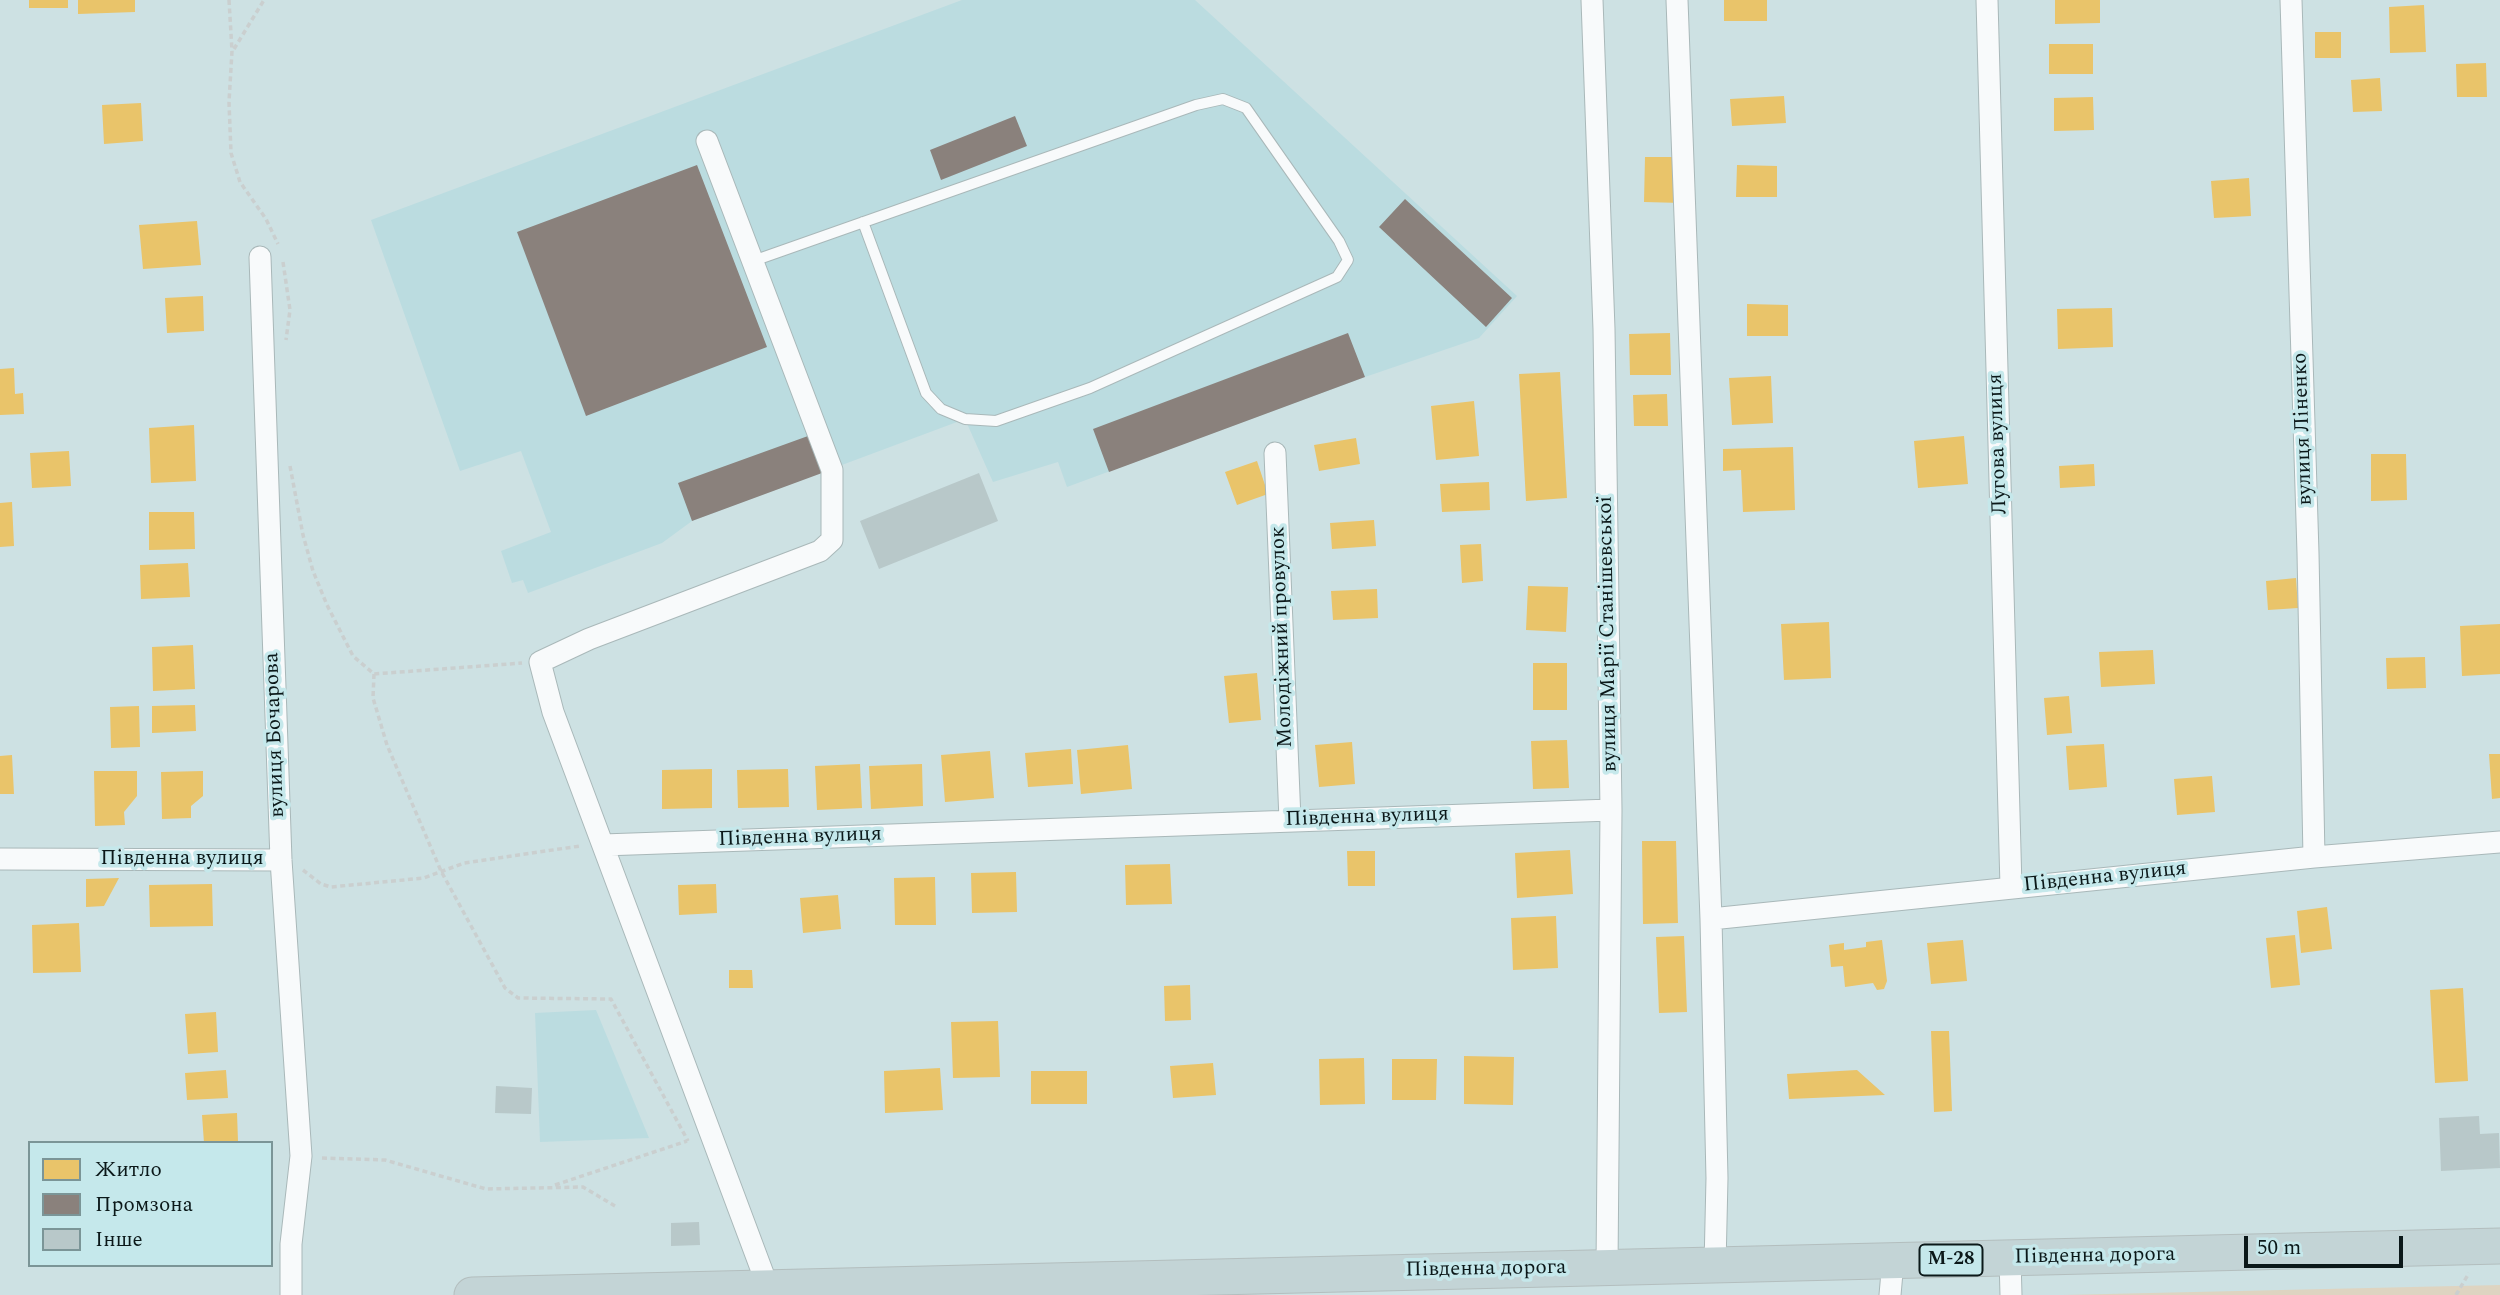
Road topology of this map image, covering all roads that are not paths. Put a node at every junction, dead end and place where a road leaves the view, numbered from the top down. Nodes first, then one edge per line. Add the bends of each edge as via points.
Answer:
1 (1592, 0) edge
2 (1678, 0) edge
3 (1987, 0) edge
4 (2291, 0) edge
5 (707, 141) dead end
6 (863, 222) junction
7 (260, 257) dead end
8 (753, 261) junction
9 (1275, 453) dead end
10 (1611, 810) junction
11 (1290, 820) junction
12 (2500, 842) edge
13 (603, 845) junction
14 (2314, 858) junction
15 (0, 859) edge
16 (281, 860) junction
17 (2011, 887) junction
18 (1711, 919) junction
19 (2500, 1247) edge
20 (2010, 1259) junction
21 (1715, 1266) junction
22 (1607, 1268) junction
23 (1891, 1278) edge
24 (768, 1287) junction
25 (291, 1295) edge
26 (472, 1295) edge
27 (2011, 1295) edge

1 - 10 street, вулиця Марії Станішевської via 1605,329
2 - 18 street
3 - 17 street, Лугова вулиця
4 - 14 street, вулиця Ліненко
5 - 8 street
6 - 6 lane via 926,393 941,409 965,419 996,421 1090,388 1337,277 1348,260 1246,108 1223,99
6 - 8 lane
7 - 16 street, вулиця Бочарова
8 - 13 street via 832,470 832,540 820,551 540,662
9 - 11 street, Молодіжний провулок
10 - 11 street, Південна вулиця
10 - 22 street, вулиця Марії Станішевської
11 - 13 street, Південна вулиця
12 - 14 street, Південна вулиця
13 - 24 street
14 - 17 street, Південна вулиця
15 - 16 street, Південна вулиця
16 - 25 street, вулиця Бочарова via 301,1156 291,1244
17 - 18 street, Південна вулиця
18 - 21 street
19 - 20 highway, Південна дорога / М-28
20 - 23 highway, Південна дорога / М-28
20 - 27 street
21 - 22 highway, Південна дорога / М-28
21 - 23 highway, Південна дорога / М-28
22 - 24 highway, Південна дорога / М-28
24 - 26 highway, Південна дорога / М-28

